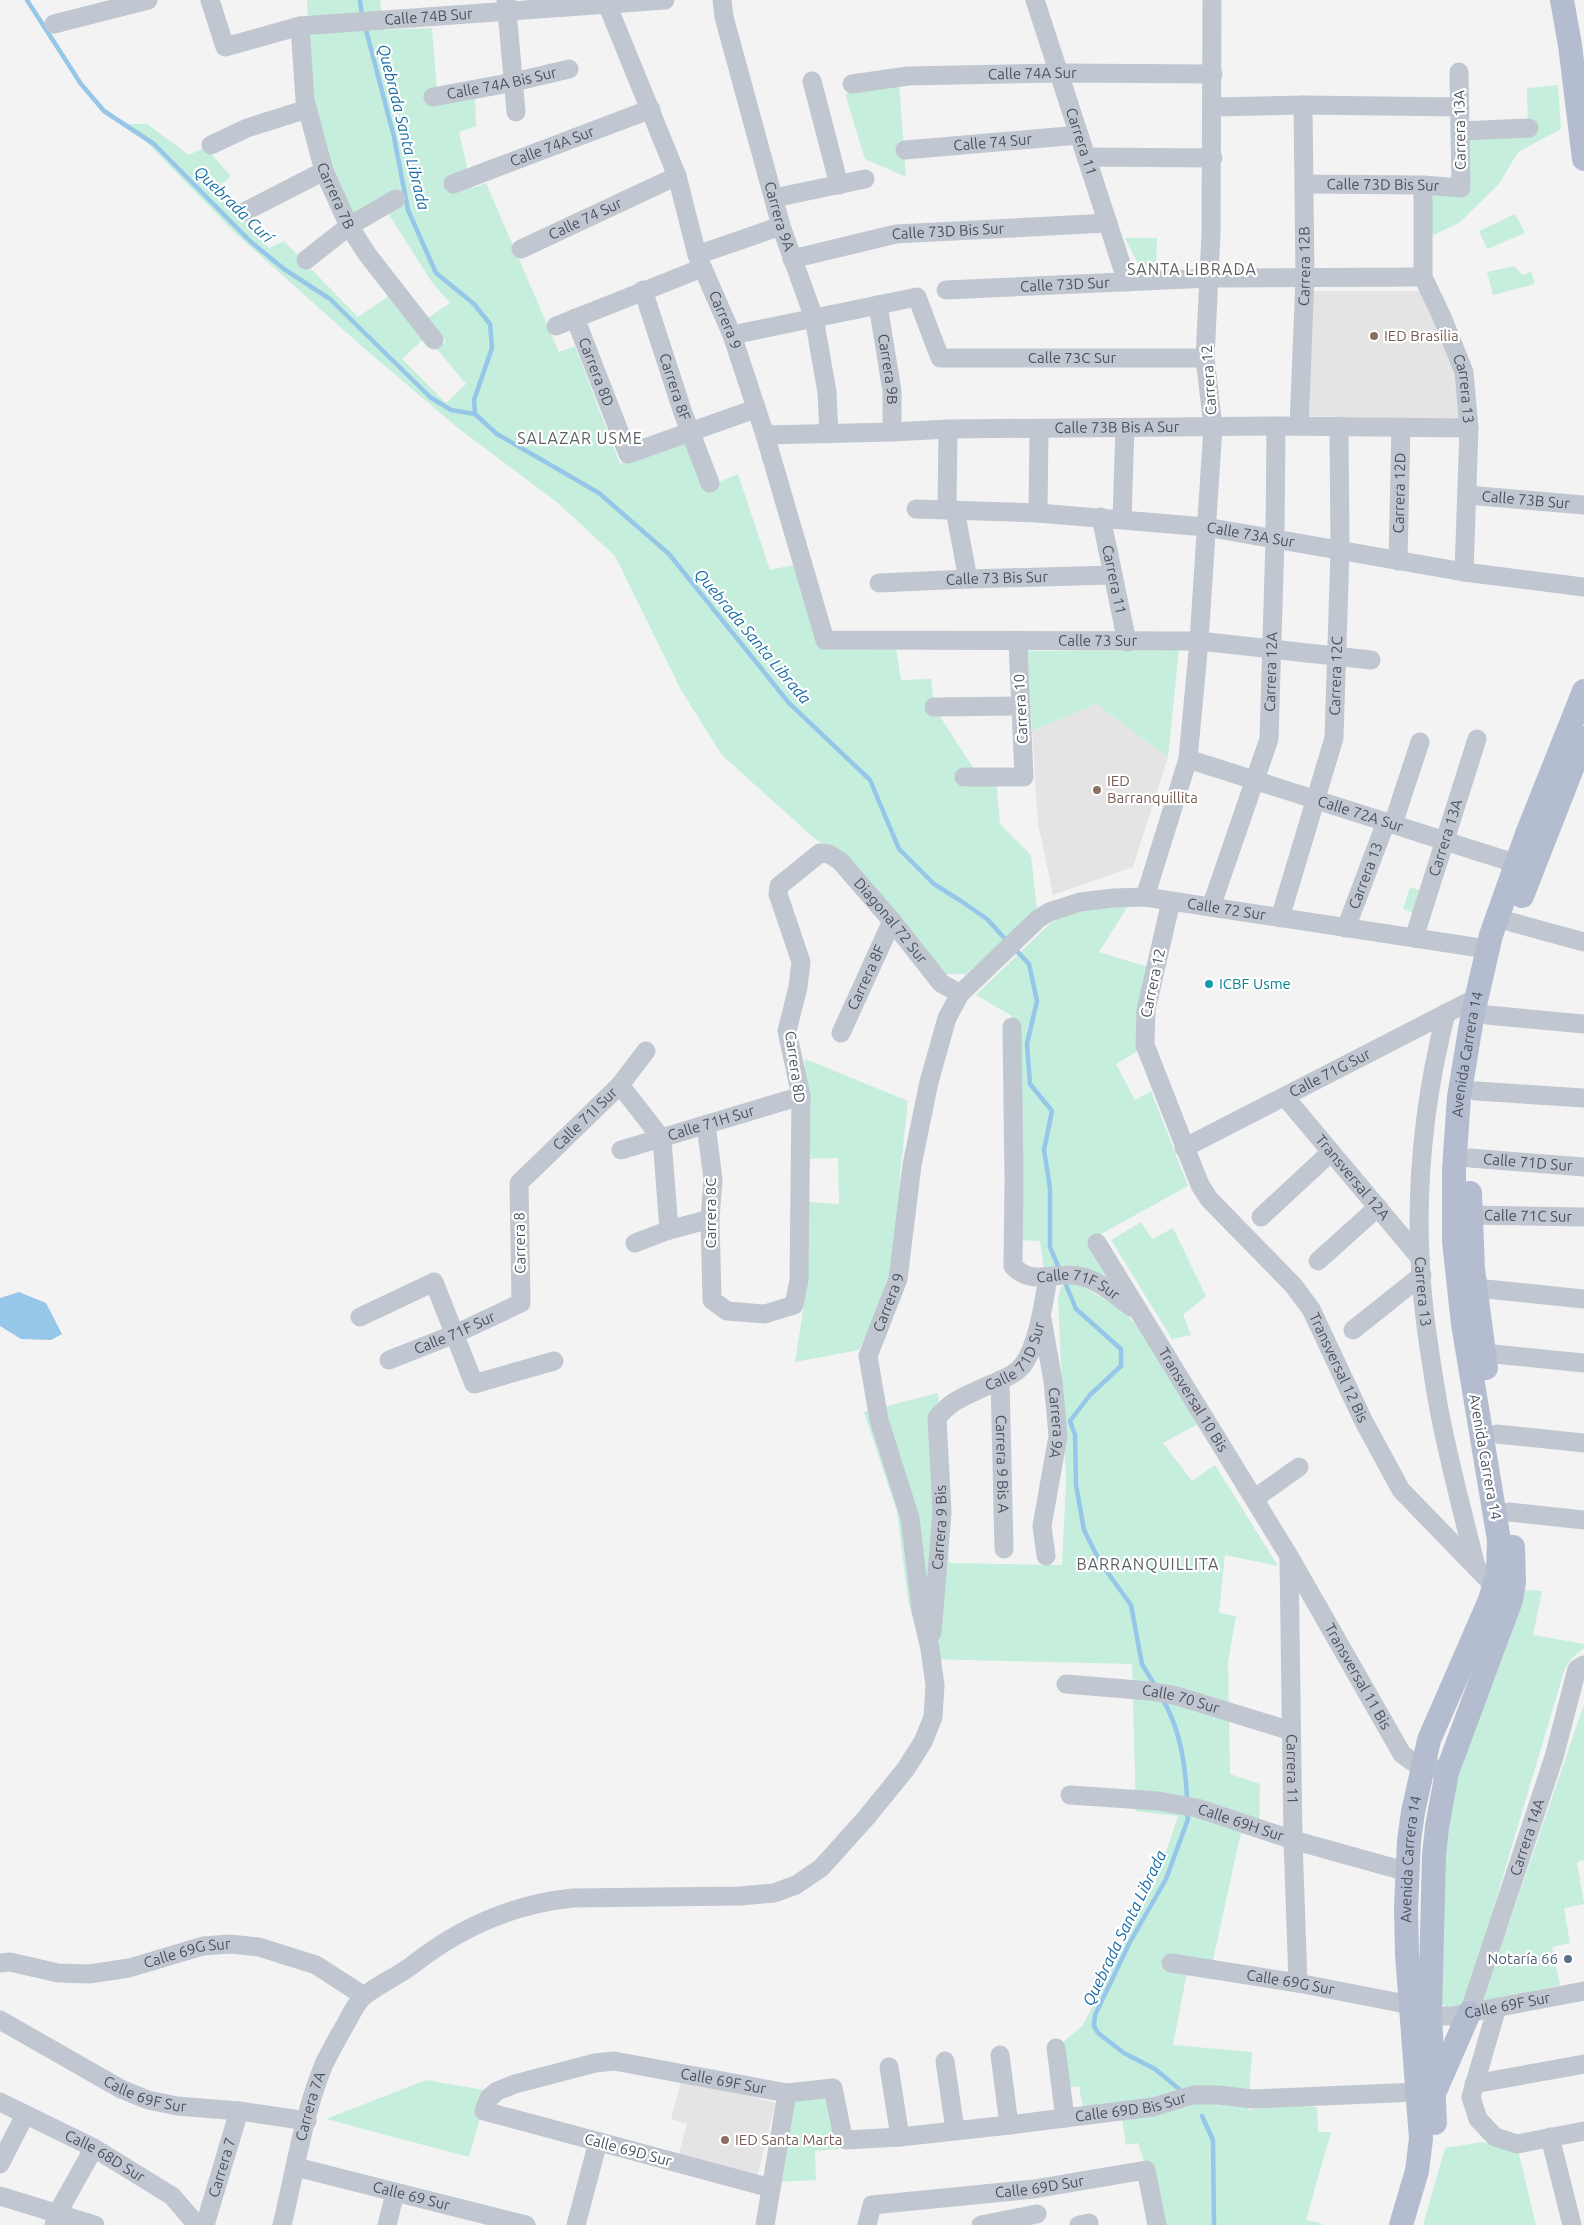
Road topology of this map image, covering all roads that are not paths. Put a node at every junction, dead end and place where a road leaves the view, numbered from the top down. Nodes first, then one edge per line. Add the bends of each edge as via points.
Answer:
1 (148, 0) edge
2 (210, 0) edge
3 (666, 0) edge
4 (722, 0) edge
5 (1035, 0) edge
6 (1212, 0) edge
7 (1562, 0) edge
8 (608, 4) junction
9 (507, 6) edge
10 (54, 24) dead end
11 (300, 26) junction
12 (569, 68) dead end
13 (1459, 72) dead end
14 (1059, 73) junction
15 (1213, 74) junction
16 (812, 81) dead end
17 (514, 82) junction
18 (852, 84) dead end
19 (432, 97) dead end
20 (1303, 105) junction
21 (1213, 107) junction
22 (1460, 107) junction
23 (307, 109) junction
24 (651, 109) junction
25 (516, 112) dead end
26 (1528, 128) dead end
27 (1460, 131) junction
28 (1079, 135) junction
29 (211, 145) dead end
30 (905, 150) dead end
31 (1086, 158) junction
32 (1213, 158) junction
33 (1584, 159) edge
34 (324, 171) junction
35 (677, 176) junction
36 (865, 179) dead end
37 (453, 184) dead end
38 (1304, 184) junction
39 (839, 185) junction
40 (1423, 185) junction
41 (1461, 188) joint
42 (774, 198) junction
43 (396, 199) dead end
44 (244, 212) dead end
45 (1108, 223) junction
46 (349, 226) junction
47 (781, 226) junction
48 (521, 249) dead end
49 (792, 259) junction
50 (306, 260) dead end
51 (699, 261) junction
52 (1423, 277) junction
53 (1210, 278) junction
54 (1305, 278) junction
55 (1127, 282) junction
56 (643, 290) junction
57 (946, 290) dead end
58 (878, 305) junction
59 (575, 318) junction
60 (814, 318) junction
61 (556, 326) dead end
62 (732, 336) junction
63 (434, 340) dead end
64 (1205, 358) junction
65 (755, 409) junction
66 (1276, 426) junction
67 (1299, 426) junction
68 (1339, 426) junction
69 (1126, 427) junction
70 (1213, 427) junction
71 (1401, 427) junction
72 (1469, 428) junction
73 (948, 429) junction
74 (1039, 429) junction
75 (691, 432) junction
76 (892, 432) junction
77 (829, 434) junction
78 (765, 435) junction
79 (710, 483) dead end
80 (1467, 495) junction
81 (1584, 506) edge
82 (916, 509) dead end
83 (951, 510) junction
84 (1038, 513) junction
85 (1101, 517) junction
86 (1122, 519) junction
87 (1206, 527) junction
88 (1276, 539) junction
89 (1340, 551) junction
90 (1398, 561) junction
91 (1464, 572) junction
92 (1113, 575) junction
93 (968, 579) junction
94 (879, 584) dead end
95 (1584, 587) edge
96 (824, 640) joint
97 (1018, 642) junction
98 (1127, 642) junction
99 (1199, 642) junction
100 (1272, 650) junction
101 (1336, 657) junction
102 (1371, 660) dead end
103 (1584, 691) edge
104 (1020, 706) junction
105 (934, 707) dead end
106 (1584, 738) edge
107 (1477, 739) dead end
108 (1420, 742) dead end
109 (1188, 759) junction
110 (964, 777) dead end
111 (1255, 780) junction
112 (1317, 800) junction
113 (1389, 823) junction
114 (1445, 841) junction
115 (820, 853) joint
116 (1524, 866) junction
117 (1145, 897) junction
118 (1171, 901) junction
119 (1211, 907) junction
120 (1280, 918) junction
121 (892, 921) junction
122 (1511, 922) junction
123 (1346, 928) junction
124 (1414, 938) junction
125 (1584, 942) edge
126 (1487, 949) junction
127 (987, 966) joint
128 (960, 994) junction
129 (1481, 1006) junction
130 (1446, 1013) junction
131 (1584, 1024) edge
132 (1012, 1028) dead end
133 (841, 1033) dead end
134 (646, 1051) dead end
135 (620, 1085) junction
136 (1476, 1091) junction
137 (801, 1096) junction
138 (1285, 1097) junction
139 (1584, 1098) edge
140 (706, 1125) junction
141 (662, 1138) junction
142 (1184, 1148) junction
143 (621, 1150) dead end
144 (1331, 1152) junction
145 (1470, 1158) junction
146 (1584, 1166) edge
147 (519, 1183) joint
148 (1378, 1207) junction
149 (1470, 1215) junction
150 (1584, 1216) edge
151 (1261, 1217) dead end
152 (710, 1219) junction
153 (669, 1230) junction
154 (635, 1243) dead end
155 (1097, 1243) dead end
156 (1318, 1261) dead end
157 (1421, 1266) junction
158 (1058, 1276) junction
159 (1476, 1288) junction
160 (1584, 1299) edge
161 (712, 1300) joint
162 (521, 1303) joint
163 (1140, 1313) junction
164 (360, 1317) dead end
165 (1042, 1319) junction
166 (1353, 1330) dead end
167 (455, 1334) junction
168 (1484, 1353) junction
169 (389, 1360) dead end
170 (554, 1362) dead end
171 (1584, 1363) edge
172 (1000, 1380) junction
173 (944, 1408) joint
174 (1497, 1434) junction
175 (1584, 1443) edge
176 (1299, 1467) dead end
177 (1254, 1499) junction
178 (1509, 1512) junction
179 (1584, 1520) edge
180 (1004, 1549) dead end
181 (1046, 1556) dead end
182 (1288, 1556) junction
183 (1476, 1568) junction
184 (1495, 1587) junction
185 (930, 1649) junction
186 (1584, 1665) edge
187 (1066, 1684) dead end
188 (1291, 1731) junction
189 (1422, 1764) junction
190 (1447, 1772) junction
191 (1070, 1795) dead end
192 (1293, 1840) junction
193 (1408, 1872) junction
194 (1170, 1962) dead end
195 (0, 1963) edge
196 (1298, 1983) junction
197 (1584, 1991) edge
198 (364, 1996) junction
199 (1421, 2008) junction
200 (1497, 2008) junction
201 (1469, 2013) junction
202 (0, 2020) edge
203 (1056, 2048) dead end
204 (1000, 2054) dead end
205 (945, 2061) dead end
206 (1584, 2064) edge
207 (889, 2067) dead end
208 (1474, 2084) junction
209 (787, 2093) junction
210 (1426, 2093) junction
211 (0, 2102) edge
212 (239, 2111) junction
213 (484, 2111) joint
214 (25, 2115) junction
215 (1065, 2118) junction
216 (307, 2121) junction
217 (1009, 2125) junction
218 (955, 2130) junction
219 (1584, 2131) edge
220 (900, 2137) junction
221 (1550, 2137) junction
222 (844, 2139) joint
223 (598, 2142) junction
224 (94, 2148) junction
225 (0, 2164) edge
226 (296, 2167) junction
227 (771, 2188) junction
228 (1034, 2189) junction
229 (395, 2193) junction
230 (0, 2196) edge
231 (56, 2219) edge
232 (484, 2220) edge
233 (1038, 2220) edge
234 (94, 2225) edge
235 (197, 2225) edge
236 (205, 2225) edge
237 (282, 2225) edge
238 (387, 2225) edge
239 (526, 2225) edge
240 (576, 2225) edge
241 (765, 2225) edge
242 (867, 2225) edge
243 (981, 2225) edge
244 (1157, 2225) edge
245 (1401, 2225) edge
246 (1416, 2225) edge
247 (1572, 2225) edge

1 - 10 street
2 - 11 street, Calle 74B Sur via 226,46
3 - 8 street, Calle 74B Sur
4 - 42 street, Carrera 9A
5 - 14 street, Carrera 11
6 - 15 street, Carrera 12
7 - 33 main road
8 - 9 street, Calle 74B Sur
8 - 24 street, Carrera 9
9 - 11 street, Calle 74B Sur
9 - 17 street
11 - 23 street, Carrera 7B
12 - 17 street, Calle 74A Bis Sur
13 - 22 street, Carrera 13A
14 - 15 street, Calle 74A Sur
14 - 18 street, Calle 74A Sur via 908,76
14 - 28 street, Carrera 11
15 - 21 street, Carrera 12
16 - 39 street
17 - 19 street, Calle 74A Bis Sur
17 - 25 street
20 - 21 street
20 - 22 street
20 - 38 street, Carrera 12B
21 - 32 street, Carrera 12
22 - 27 street, Carrera 13A
23 - 29 street via 247,128
23 - 34 street, Carrera 7B
24 - 35 street, Carrera 9
24 - 37 street, Calle 74A Sur
26 - 27 street
27 - 41 street, Carrera 13A
28 - 30 street, Calle 74 Sur
28 - 31 street, Carrera 11
31 - 32 street
31 - 45 street, Carrera 11
32 - 53 street, Carrera 12
34 - 44 street
34 - 46 street, Carrera 7B
35 - 48 street, Calle 74 Sur
35 - 51 street, Carrera 9
36 - 39 street
38 - 40 street, Calle 73D Bis Sur
38 - 54 street, Carrera 12B
39 - 42 street
40 - 41 street, Calle 73D Bis Sur
40 - 52 street, Carrera 13
42 - 47 street, Carrera 9A
43 - 46 street
45 - 49 street, Calle 73D Bis Sur via 896,234
45 - 55 street, Carrera 11
46 - 50 street
46 - 63 street, Carrera 7B
47 - 49 street, Carrera 9A
47 - 51 street
49 - 60 street, Carrera 9A
51 - 56 street
51 - 62 street, Carrera 9
52 - 54 street, Calle 73D Sur
52 - 72 street, Carrera 13 via 1464,372
53 - 54 street, Calle 73D Sur
53 - 55 street, Calle 73D Sur
53 - 64 street, Carrera 12
54 - 67 street, Carrera 12B
55 - 57 street, Calle 73D Sur
56 - 59 street
56 - 75 street, Carrera 8F
58 - 60 street
58 - 64 street, Calle 73C Sur via 917,297 940,358
58 - 76 street, Carrera 9B via 892,391
59 - 61 street
59 - 75 street, Carrera 8D via 628,454
60 - 62 street
60 - 77 street, Carrera 9A via 828,392
62 - 65 street, Carrera 9
64 - 70 street, Carrera 12
65 - 75 street
65 - 78 street, Carrera 9
66 - 67 street, Calle 73B Bis A Sur
66 - 70 street, Calle 73B Bis A Sur
66 - 88 street, Carrera 12A
67 - 68 street, Calle 73B Bis A Sur
68 - 71 street, Calle 73B Bis A Sur
68 - 89 street, Carrera 12C
69 - 70 street, Calle 73B Bis A Sur
69 - 74 street, Calle 73B Bis A Sur
69 - 86 street
70 - 87 street, Carrera 12
71 - 72 street, Calle 73B Bis A Sur
71 - 90 street, Carrera 12D
72 - 80 street, Carrera 13
73 - 74 street, Calle 73B Bis A Sur
73 - 76 street, Calle 73B Bis A Sur
73 - 83 street
74 - 84 street
75 - 79 street, Carrera 8F
76 - 77 street, Calle 73B Bis A Sur
77 - 78 street, Calle 73B Bis A Sur
78 - 96 street, Carrera 9
80 - 81 street, Calle 73B Sur
80 - 91 street, Carrera 13
82 - 83 street, Calle 73A Sur
83 - 84 street, Calle 73A Sur
83 - 93 street
84 - 85 street, Calle 73A Sur
85 - 86 street, Calle 73A Sur
85 - 92 street, Carrera 11
86 - 87 street, Calle 73A Sur
87 - 88 street, Calle 73A Sur
87 - 99 street, Carrera 12
88 - 89 street, Calle 73A Sur
88 - 100 street, Carrera 12A
89 - 90 street, Calle 73A Sur
89 - 101 street, Carrera 12C
90 - 91 street, Calle 73A Sur
91 - 95 street, Calle 73A Sur
92 - 93 street, Calle 73 Bis Sur
92 - 98 street, Carrera 11
93 - 94 street, Calle 73 Bis Sur
96 - 97 street, Calle 73 Sur
97 - 98 street, Calle 73 Sur
97 - 104 street, Carrera 10
98 - 99 street, Calle 73 Sur
99 - 100 street, Calle 73 Sur
99 - 109 street, Carrera 12
100 - 101 street, Calle 73 Sur
100 - 111 street, Carrera 12A via 1269,739
101 - 102 street, Calle 73 Sur
101 - 112 street, Carrera 12C via 1334,738
103 - 116 main road, Avenida Carrera 14
104 - 105 street
104 - 110 street, Carrera 10 via 1024,777
106 - 116 main road, Avenida Carrera 14
107 - 114 street, Carrera 13A
108 - 113 street, Carrera 13
109 - 111 street, Calle 72A Sur
109 - 117 street, Carrera 12
111 - 112 street, Calle 72A Sur
111 - 119 street, Carrera 12A
112 - 113 street, Calle 72A Sur
112 - 120 street, Carrera 12C
113 - 114 street, Calle 72A Sur
113 - 123 street, Carrera 13
114 - 116 street, Calle 72A Sur
114 - 124 street, Carrera 13A
115 - 121 street, Diagonal 72 Sur via 840,861
115 - 137 street, Carrera 8D via 778,890 801,962 787,1031
116 - 122 main road, Avenida Carrera 14
116 - 126 main road, Avenida Carrera 14
117 - 118 street, Calle 72 Sur
117 - 127 street, Calle 72 Sur via 1080,902 1049,912
118 - 119 street, Calle 72 Sur
118 - 142 street, Carrera 12 via 1146,1010 1145,1045
119 - 120 street, Calle 72 Sur
120 - 123 street, Calle 72 Sur
121 - 128 street, Diagonal 72 Sur via 941,983
121 - 133 street, Carrera 8F
122 - 125 street
122 - 129 main road, Avenida Carrera 14 via 1496,974
123 - 124 street, Calle 72 Sur
124 - 126 street, Calle 72 Sur
126 - 129 main road, Avenida Carrera 14
127 - 128 street, Carrera 9
128 - 185 street, Carrera 9 via 947,1018 929,1082 912,1165 898,1279 868,1356 879,1420 910,1518 921,1610
129 - 130 street, Calle 71G Sur
129 - 131 street
129 - 136 main road, Avenida Carrera 14
129 - 184 main road, Avenida Carrera 14 via 1466,1051 1456,1132 1454,1241 1463,1324 1499,1540 1500,1559
130 - 138 street, Calle 71G Sur
130 - 157 street, Carrera 13 via 1437,1048 1426,1124
132 - 158 street, Calle 71F Sur via 1013,1266 1029,1277
134 - 135 street, Calle 71I Sur
135 - 141 street
135 - 147 street, Calle 71I Sur
136 - 139 street
136 - 145 main road, Avenida Carrera 14
137 - 140 street, Calle 71H Sur
137 - 161 street, Carrera 8D via 799,1270 794,1305 765,1314 727,1311
138 - 142 street, Calle 71G Sur
138 - 144 street, Transversal 12A
140 - 141 street, Calle 71H Sur
140 - 152 street, Carrera 8C via 713,1179
141 - 143 street, Calle 71H Sur
141 - 153 street
142 - 183 street, Transversal 12 Bis via 1209,1199 1293,1285 1311,1309 1363,1420 1401,1490
144 - 148 street, Transversal 12A
144 - 151 street
145 - 146 street, Calle 71D Sur
145 - 149 main road, Avenida Carrera 14
147 - 162 street, Carrera 8
148 - 156 street
148 - 157 street, Transversal 12A
149 - 150 street, Calle 71C Sur
149 - 159 main road, Avenida Carrera 14
152 - 153 street
152 - 161 street, Carrera 8C
153 - 154 street
155 - 163 street, Transversal 10 Bis
157 - 166 street
157 - 183 street, Carrera 13 via 1438,1407
158 - 163 street, Calle 71F Sur via 1099,1284
158 - 165 street, Calle 71D Sur
159 - 160 street
159 - 168 main road, Avenida Carrera 14
162 - 167 street, Calle 71F Sur
163 - 177 street, Transversal 10 Bis
164 - 167 street via 434,1282
165 - 172 street, Calle 71D Sur via 1023,1365
165 - 181 street, Carrera 9A via 1054,1381 1058,1436 1042,1526
167 - 169 street, Calle 71F Sur
167 - 170 street via 474,1384
168 - 171 street
168 - 174 main road, Avenida Carrera 14
172 - 173 street, Calle 71D Sur
172 - 180 street, Carrera 9 Bis A
173 - 185 street, Carrera 9 Bis via 936,1426 942,1512
174 - 175 street
174 - 178 main road, Avenida Carrera 14
176 - 177 street
177 - 182 street, Transversal 10 Bis
178 - 179 street
178 - 190 main road, Avenida Carrera 14 via 1514,1560 1511,1600
182 - 188 street, Carrera 11
182 - 189 street, Transversal 11 Bis via 1402,1754
183 - 184 street, Transversal 12 Bis
184 - 189 main road, Avenida Carrera 14 via 1436,1720
185 - 198 street via 935,1685 933,1717 923,1742 866,1818 820,1868 796,1886 740,1896 573,1898 517,1908 473,1925
186 - 201 street, Carrera 14A via 1577,1669 1554,1757
187 - 188 street, Calle 70 Sur via 1150,1691
188 - 192 street, Carrera 11
189 - 190 street, Transversal 11 Bis
189 - 193 main road, Avenida Carrera 14 via 1413,1812
190 - 199 main road, Avenida Carrera 14 via 1439,1809
191 - 192 street, Calle 69H Sur via 1158,1801 1197,1808
192 - 193 street, Calle 69H Sur
192 - 196 street, Carrera 11
193 - 199 main road, Avenida Carrera 14 via 1407,1944
194 - 196 street, Calle 69G Sur
195 - 198 street, Calle 69G Sur via 10,1962 58,1973 89,1974 129,1968 203,1946 230,1944 259,1947 316,1965
196 - 199 street, Calle 69G Sur
197 - 200 street, Calle 69F Sur
198 - 216 street, Carrera 7A via 355,2006 324,2064
199 - 201 street, Calle 69F Sur via 1444,2016
199 - 210 main road, Avenida Carrera 14
200 - 201 street, Calle 69F Sur
200 - 208 street
201 - 210 main road
202 - 212 street, Calle 69F Sur via 135,2095 177,2106
203 - 215 street
204 - 217 street
205 - 218 street
206 - 208 street
207 - 220 street
208 - 221 street via 1472,2097 1478,2120 1495,2137 1517,2144
209 - 213 street, Calle 69F Sur via 614,2061 515,2084 497,2091 489,2098
209 - 222 street, Calle 69F Sur via 833,2088
209 - 227 street
210 - 215 street, Calle 69D Bis Sur via 1252,2099 1194,2094 1153,2107
210 - 245 main road, Avenida Carrera 14 via 1420,2155
210 - 246 main road, Avenida Carrera 14 via 1435,2150
211 - 214 street, Calle 68D Sur
212 - 216 street, Calle 69F Sur
212 - 236 street, Carrera 7
213 - 223 street, Calle 69D Sur
214 - 224 street, Calle 68D Sur
214 - 225 street
215 - 217 street, Calle 69D Bis Sur
216 - 226 street, Carrera 7A
217 - 218 street, Calle 69D Bis Sur
218 - 220 street, Calle 69D Bis Sur
219 - 221 street
220 - 222 street, Calle 69D Bis Sur
221 - 247 street
223 - 227 street, Calle 69D Sur
223 - 240 street
224 - 231 street
224 - 235 street, Calle 68D Sur via 172,2196
226 - 229 street, Calle 69 Sur
226 - 237 street, Carrera 7A
227 - 241 street
228 - 233 street
228 - 242 street, Calle 69D Sur via 872,2205
228 - 244 street, Calle 69D Sur via 1146,2170
229 - 232 street, Calle 69 Sur
229 - 238 street
230 - 231 street
231 - 234 street
232 - 239 street, Calle 69 Sur
233 - 243 street

